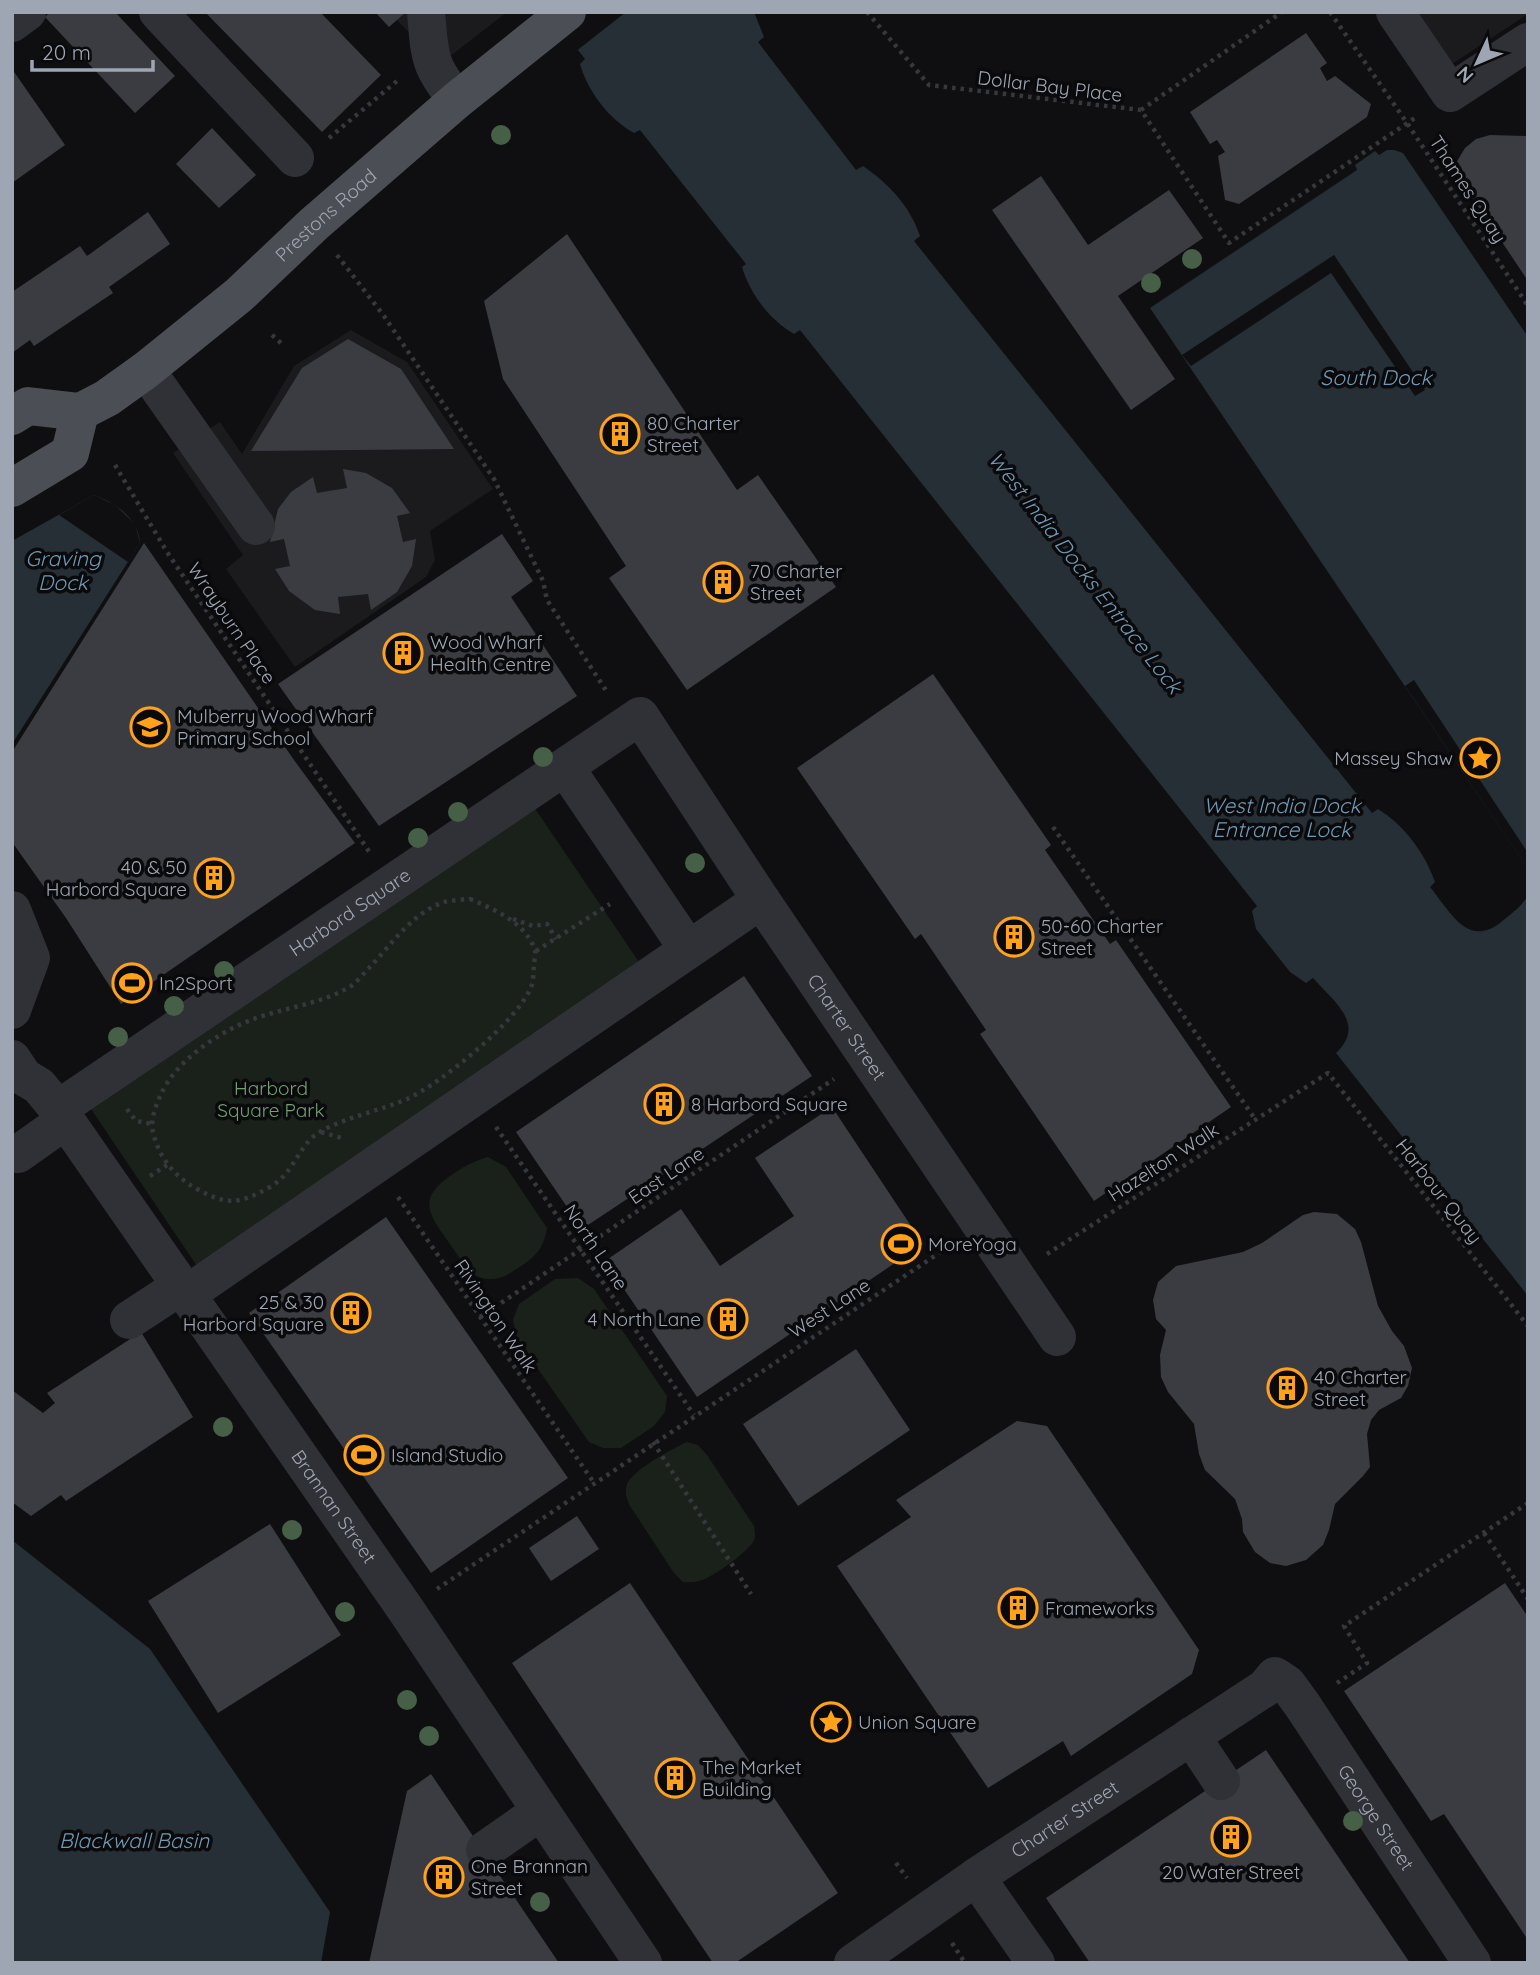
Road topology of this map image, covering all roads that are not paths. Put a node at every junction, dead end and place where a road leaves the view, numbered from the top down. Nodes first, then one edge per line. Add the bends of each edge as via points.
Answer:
1 (27, 12) edge
2 (158, 12) edge
3 (426, 12) edge
4 (1395, 12) edge
5 (12, 23) edge
6 (553, 24) edge
7 (1528, 42) edge
8 (457, 100) junction
9 (309, 150) road end
10 (146, 370) junction
11 (80, 412) junction
12 (12, 416) edge
13 (12, 488) edge
14 (256, 526) dead end
15 (625, 706) joint
16 (565, 766) junction
17 (761, 900) junction
18 (12, 910) edge
19 (688, 949) junction
20 (12, 1010) edge
21 (12, 1059) edge
22 (62, 1114) junction
23 (18, 1154) dead end
24 (184, 1290) junction
25 (129, 1320) dead end
26 (1057, 1337) dead end
27 (1275, 1676) joint
28 (1191, 1737) junction
29 (1221, 1781) dead end
30 (541, 1811) junction
31 (485, 1850) dead end
32 (976, 1877) junction
33 (643, 1963) edge
34 (853, 1963) edge
35 (1035, 1963) edge
36 (1472, 1963) edge

1 - 5 street
2 - 9 street
3 - 8 street via 430,60
4 - 7 street via 1450,93
6 - 8 main road, Prestons Road
8 - 10 main road, Prestons Road via 239,295
10 - 11 main road, Prestons Road
10 - 14 street
11 - 12 main road via 27,406
11 - 13 main road via 70,453
15 - 16 street, Harbord Square
15 - 17 street, Charter Street
16 - 19 street
16 - 22 street, Harbord Square
17 - 19 street
17 - 26 street, Charter Street
18 - 20 street via 31,958
19 - 24 street
21 - 22 street, Brannan Street
22 - 23 street, Harbord Square
22 - 24 street, Brannan Street
24 - 25 street
24 - 30 street, Brannan Street
27 - 28 street, Charter Street via 1265,1688
27 - 36 street, George Street via 1303,1706
28 - 29 street
28 - 32 street, Charter Street
30 - 31 street
30 - 33 street, Brannan Street
32 - 34 street, Charter Street
32 - 35 street

